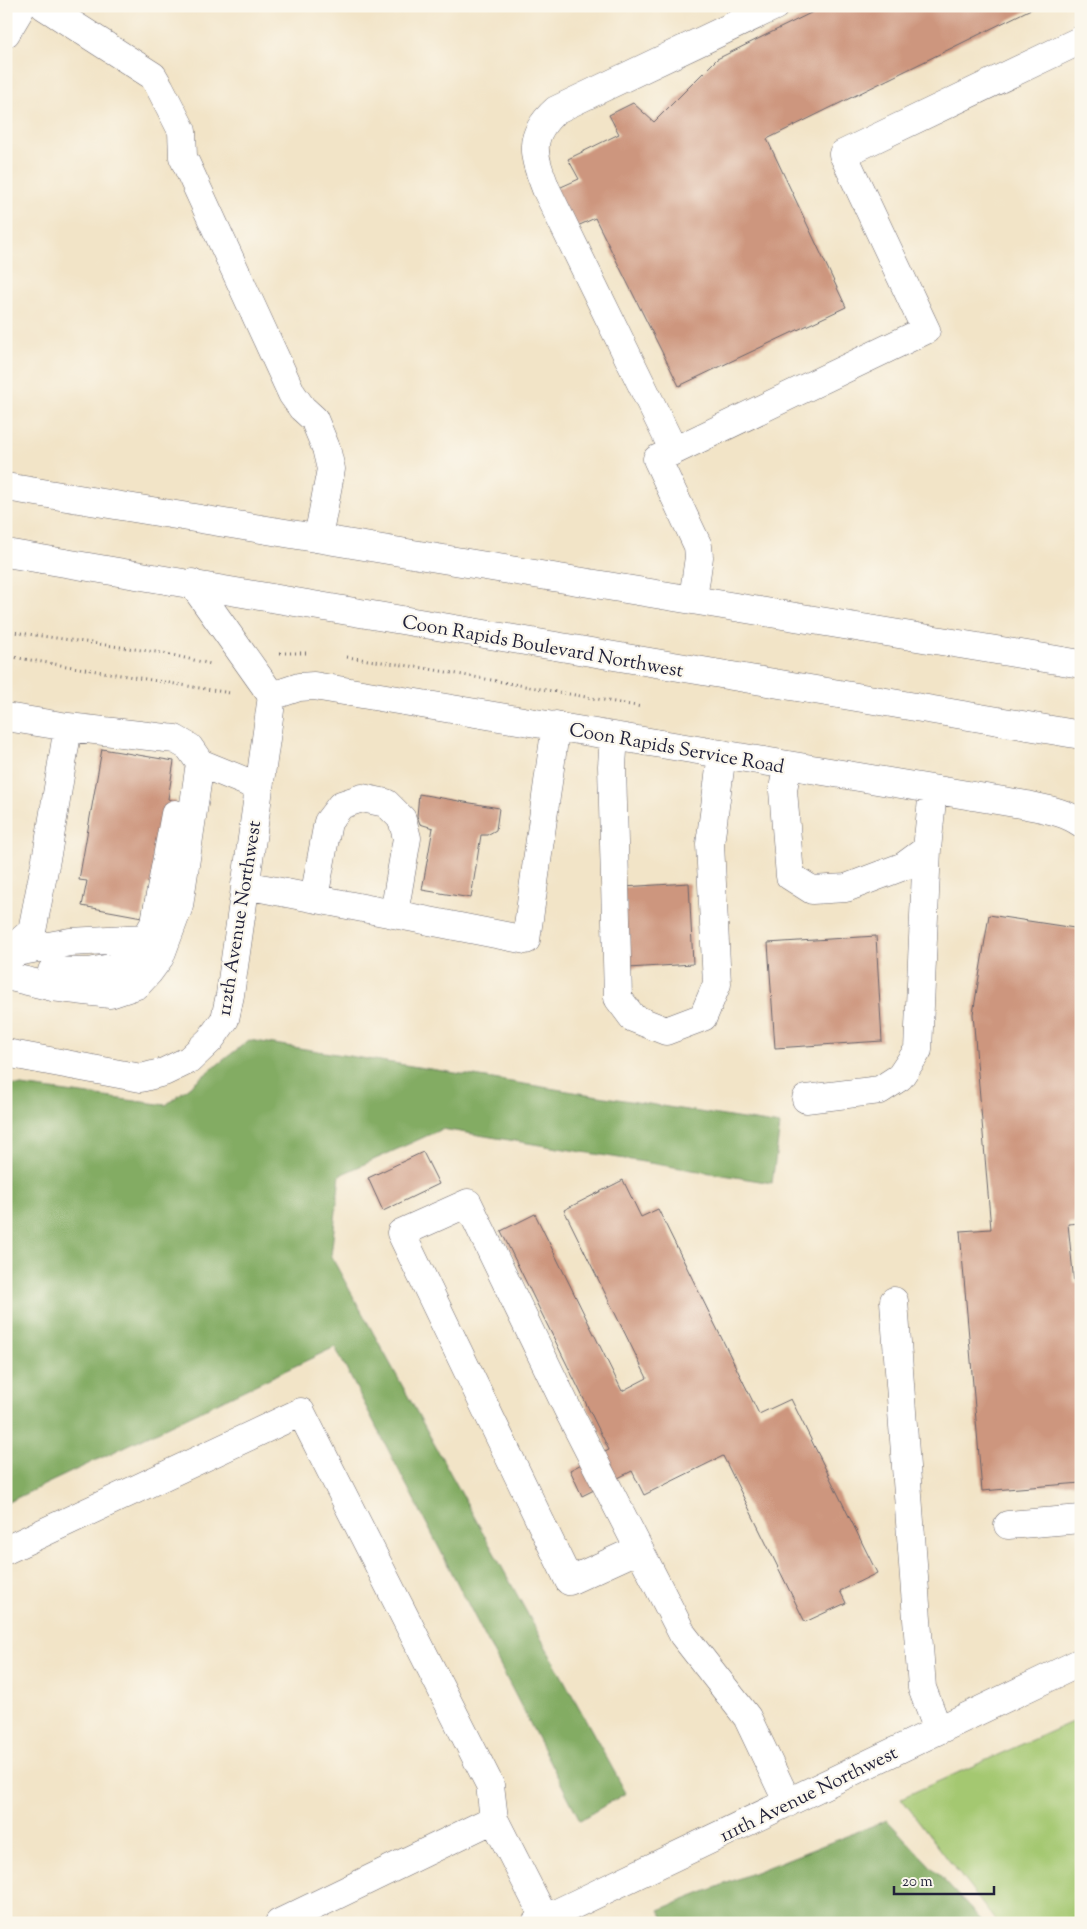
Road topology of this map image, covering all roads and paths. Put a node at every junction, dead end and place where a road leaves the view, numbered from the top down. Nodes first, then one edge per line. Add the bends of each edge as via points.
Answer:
1 (22, 6) edge
2 (44, 6) edge
3 (775, 6) edge
4 (6, 33) edge
5 (1081, 40) edge
6 (674, 451) junction
7 (6, 487) edge
8 (318, 538) junction
9 (6, 553) edge
10 (192, 583) junction
11 (693, 599) junction
12 (6, 631) edge
13 (6, 656) edge
14 (1081, 664) edge
15 (215, 666) dead end
16 (237, 694) dead end
17 (272, 696) junction
18 (6, 717) edge
19 (556, 726) junction
20 (68, 727) junction
21 (1081, 735) edge
22 (614, 736) junction
23 (175, 739) junction
24 (722, 754) junction
25 (200, 763) junction
26 (787, 766) junction
27 (259, 787) junction
28 (933, 790) junction
29 (196, 791) junction
30 (1081, 823) edge
31 (928, 849) junction
32 (246, 885) junction
33 (314, 898) junction
34 (394, 914) junction
35 (6, 954) edge
36 (6, 976) edge
37 (6, 1053) edge
38 (806, 1099) dead end
39 (894, 1301) dead end
40 (1081, 1518) edge
41 (1008, 1525) dead end
42 (639, 1549) junction
43 (6, 1550) edge
44 (1081, 1662) edge
45 (938, 1730) junction
46 (788, 1803) junction
47 (494, 1819) junction
48 (540, 1921) edge
49 (279, 1923) edge

1 - 4 main road
2 - 8 main road via 153,76 160,88 182,131 183,157 239,283 292,394 320,430 331,469
3 - 6 main road via 556,110 545,120 534,146 546,188
5 - 6 main road via 843,154 926,330
6 - 11 main road via 657,460 698,546 700,557
7 - 8 main road
8 - 11 main road
9 - 10 main road, Coon Rapids Boulevard Northwest
10 - 17 main road
10 - 21 main road, Coon Rapids Boulevard Northwest via 603,656
11 - 14 main road
12 - 15 path via 163,653
13 - 16 path
17 - 19 main road, Coon Rapids Service Road via 299,687 314,686
17 - 27 main road, 112th Avenue Northwest
18 - 20 main road
19 - 22 main road, Coon Rapids Service Road
19 - 34 main road via 526,940
20 - 23 main road
20 - 35 main road via 32,931
22 - 24 main road, Coon Rapids Service Road
22 - 24 main road via 618,998 633,1018 666,1031 702,1017 717,984 710,844
23 - 25 main road via 189,747
23 - 35 main road via 185,762 155,922 146,938 70,942
24 - 26 main road, Coon Rapids Service Road
25 - 27 main road
25 - 29 main road
26 - 28 main road, Coon Rapids Service Road
26 - 31 main road via 783,790 790,876 812,890 846,888 904,866
27 - 29 main road
27 - 32 main road, 112th Avenue Northwest
28 - 30 main road, Coon Rapids Service Road via 1052,810
28 - 31 main road
29 - 36 main road via 179,906 160,957 137,985 110,994 52,987
31 - 38 main road via 918,1050 900,1077 880,1090
32 - 33 main road
32 - 37 main road, 112th Avenue Northwest via 225,1019 210,1040 189,1060 141,1078
33 - 34 main road
33 - 34 main road via 328,822 341,805 362,798 386,804 402,819 406,838
39 - 45 main road via 922,1688
40 - 41 main road
42 - 42 main road via 468,1203 401,1233 569,1581
42 - 46 main road via 683,1635 746,1717
43 - 47 main road via 301,1412 490,1785
44 - 45 main road, 111th Avenue Northwest
45 - 46 main road, 111th Avenue Northwest
46 - 48 main road, 111th Avenue Northwest
47 - 48 main road
47 - 49 main road

